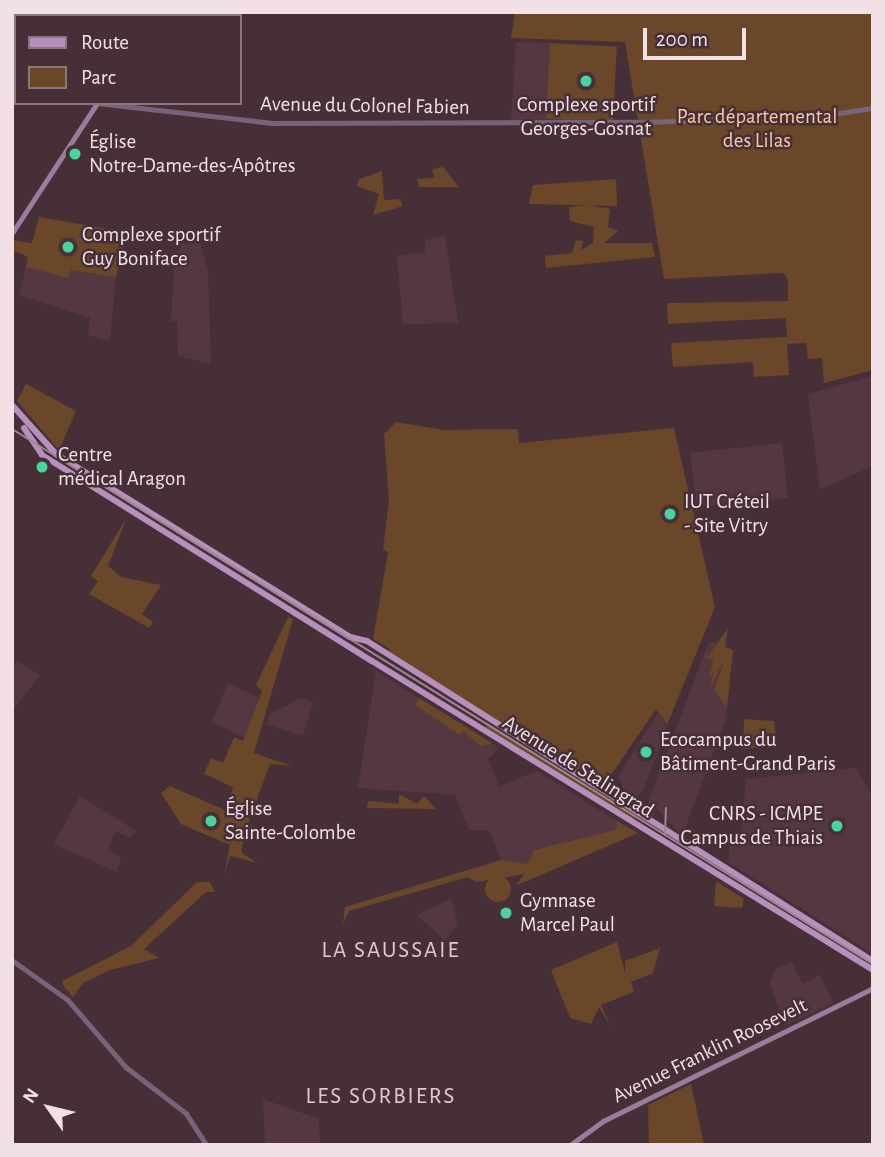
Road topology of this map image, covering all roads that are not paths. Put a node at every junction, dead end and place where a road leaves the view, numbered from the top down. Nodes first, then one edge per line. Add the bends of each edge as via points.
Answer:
1 (96, 105) edge
2 (115, 105) edge
3 (873, 108) edge
4 (12, 233) edge
5 (12, 405) edge
6 (12, 412) edge
7 (361, 640) junction
8 (352, 650) junction
9 (377, 651) junction
10 (372, 661) junction
11 (711, 859) junction
12 (710, 871) junction
13 (12, 960) edge
14 (873, 961) edge
15 (873, 970) edge
16 (871, 990) edge
17 (207, 1145) edge
18 (570, 1145) edge

1 - 4 main road
2 - 3 street, Avenue du Colonel Fabien via 268,122 633,122 814,117
5 - 7 main road via 56,454
6 - 8 main road via 42,455
7 - 8 main road
7 - 9 main road
8 - 10 main road, Avenue de Stalingrad
9 - 10 main road
9 - 11 main road
10 - 12 main road, Avenue de Stalingrad
11 - 12 main road
11 - 14 main road
12 - 15 main road, Avenue de Stalingrad
13 - 17 street via 68,1000 128,1069 182,1109
16 - 18 main road, Avenue Franklin Roosevelt via 603,1121

